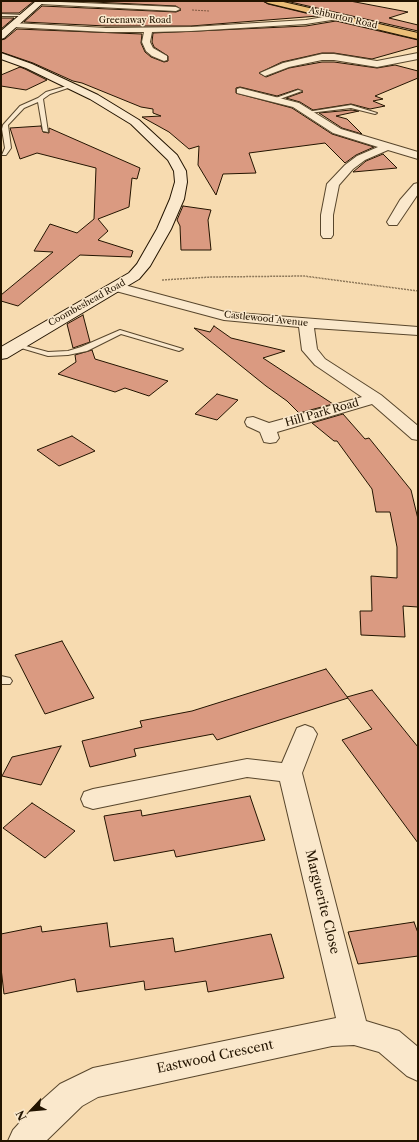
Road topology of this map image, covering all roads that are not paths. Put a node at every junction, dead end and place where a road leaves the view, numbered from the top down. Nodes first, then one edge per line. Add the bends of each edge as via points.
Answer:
1 (268, 1) edge
2 (41, 2) edge
3 (176, 9) dead end
4 (1, 15) edge
5 (24, 16) junction
6 (335, 17) junction
7 (13, 25) junction
8 (256, 26) junction
9 (148, 30) junction
10 (266, 34) dead end
11 (1, 36) edge
12 (418, 36) edge
13 (1, 56) edge
14 (418, 56) edge
15 (153, 59) dead end
16 (265, 73) dead end
17 (72, 86) junction
18 (240, 91) dead end
19 (300, 91) dead end
20 (40, 99) junction
21 (275, 99) junction
22 (309, 112) junction
23 (375, 113) dead end
24 (46, 131) dead end
25 (387, 147) junction
26 (4, 154) dead end
27 (418, 156) edge
28 (418, 186) edge
29 (393, 222) dead end
30 (327, 234) dead end
31 (117, 287) junction
32 (306, 323) junction
33 (418, 331) edge
34 (15, 345) junction
35 (180, 349) dead end
36 (1, 354) edge
37 (375, 398) junction
38 (264, 429) dead end
39 (418, 435) edge
40 (305, 734) dead end
41 (290, 773) junction
42 (93, 799) dead end
43 (354, 1032) junction
44 (418, 1066) edge
45 (24, 1141) edge

1 - 6 main road, Ashburton Road
2 - 3 street
2 - 5 street
4 - 5 lane
5 - 7 street
6 - 8 street, Greenaway Road
6 - 12 main road, Ashburton Road
7 - 9 street, Greenaway Road
7 - 11 street
8 - 9 street, Greenaway Road
8 - 10 street
9 - 15 street via 146,42 150,49 167,57
13 - 17 street, Coombeshead Road
14 - 16 street via 377,64 322,57 286,64
17 - 20 lane via 48,93
17 - 31 street, Coombeshead Road via 135,122 174,158 180,171 181,182 177,199 154,249 134,276
18 - 21 street
19 - 21 lane
20 - 24 lane
20 - 26 lane via 22,107 6,125 4,129 8,148
21 - 22 street
22 - 23 lane via 351,106
22 - 25 street via 337,131
25 - 27 street
25 - 30 street via 361,158 333,184 326,215
28 - 29 street
31 - 32 street, Castlewood Avenue via 224,316
31 - 34 street, Coombeshead Road
32 - 33 street, Castlewood Avenue
32 - 37 street, Hill Park Road via 310,350 320,362
34 - 35 lane via 48,354 68,353 84,349 120,332
34 - 36 street, Coombeshead Road
37 - 38 street, Hill Park Road
37 - 39 street, Hill Park Road
40 - 41 street
41 - 42 street via 247,768
41 - 43 street, Marguerite Close
43 - 44 street, Eastwood Crescent via 388,1041
43 - 45 street, Eastwood Crescent via 332,1032 93,1083 71,1095

